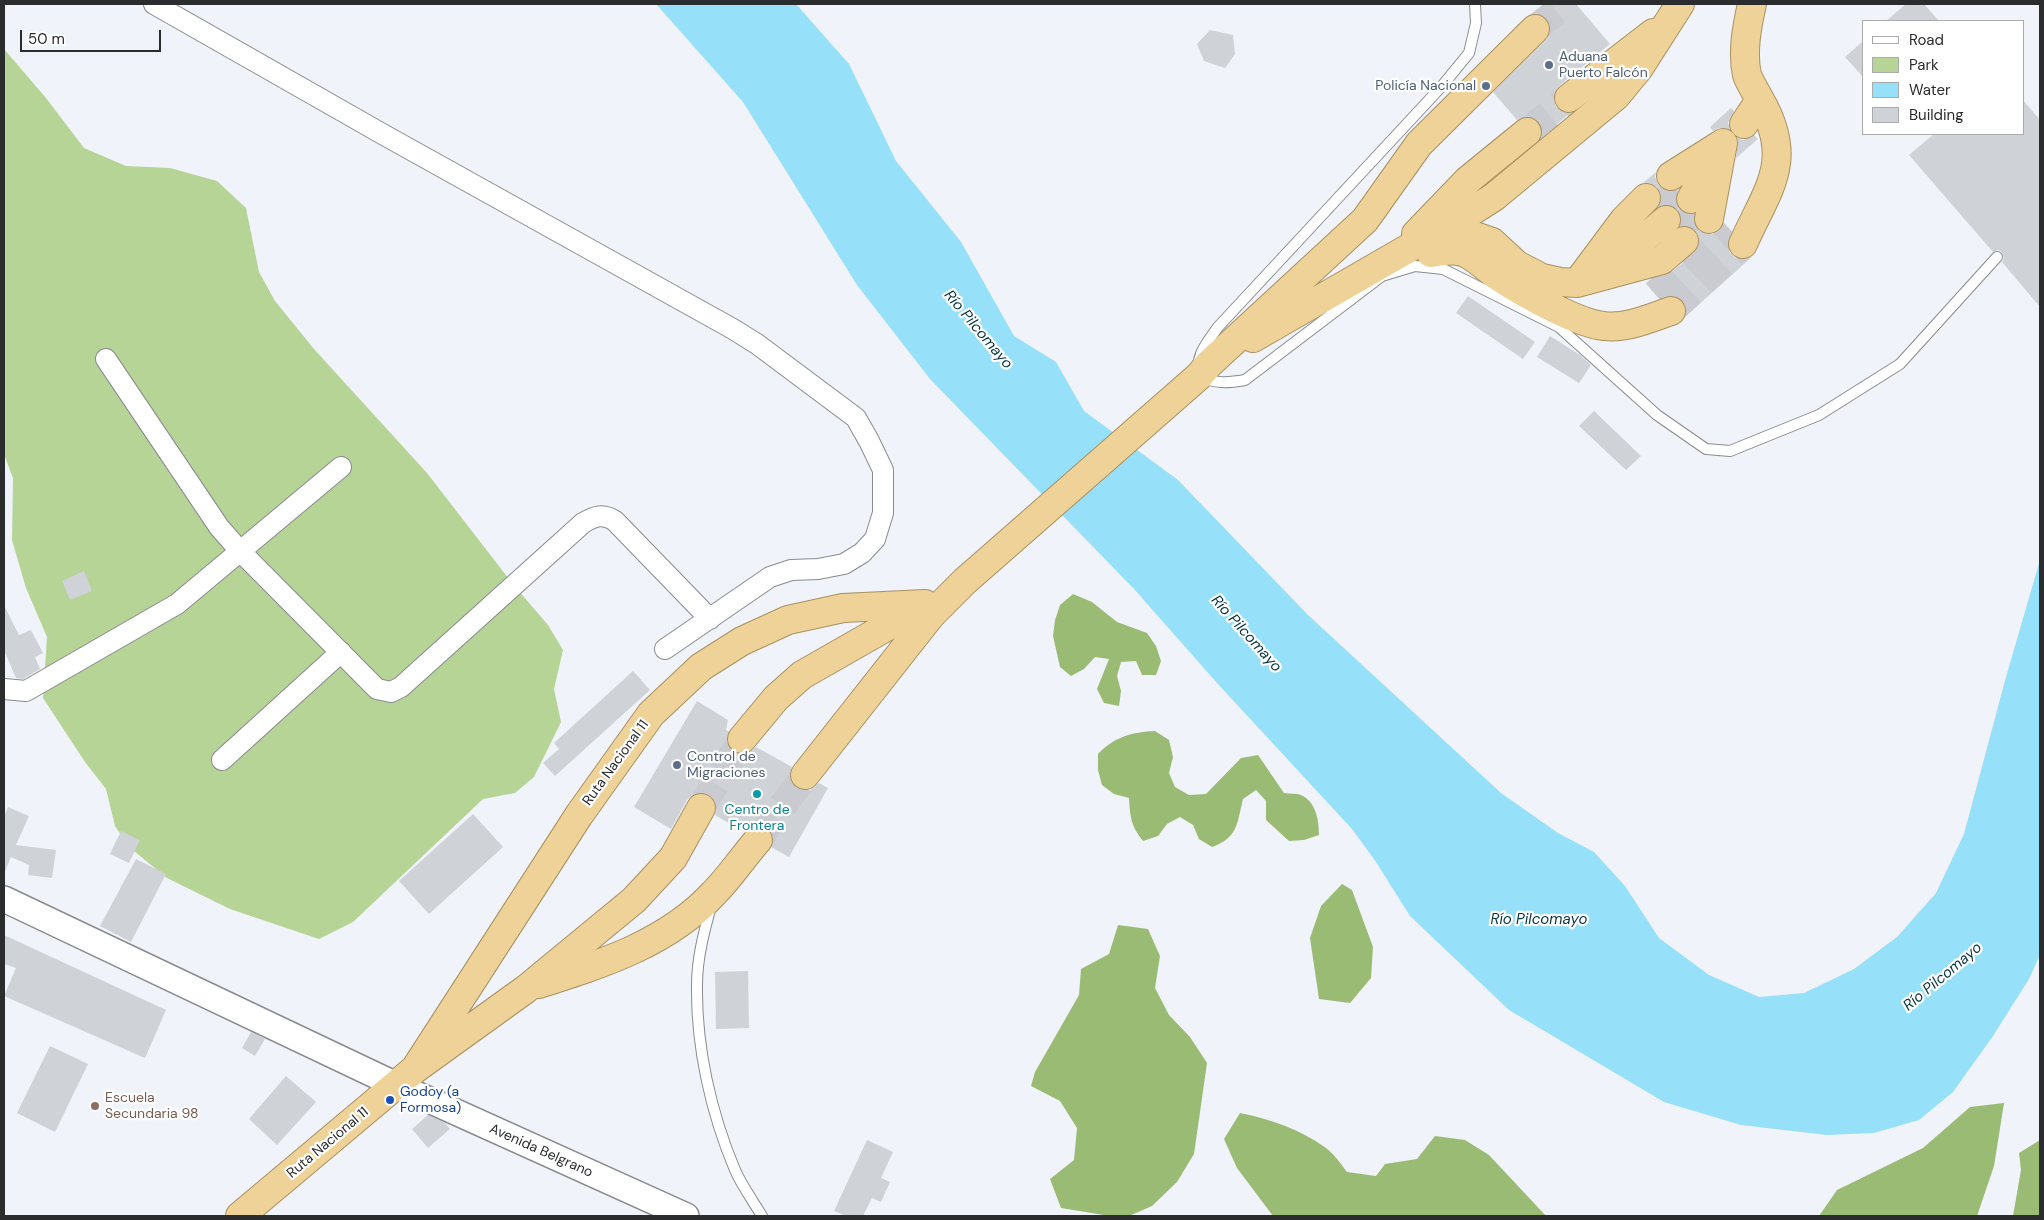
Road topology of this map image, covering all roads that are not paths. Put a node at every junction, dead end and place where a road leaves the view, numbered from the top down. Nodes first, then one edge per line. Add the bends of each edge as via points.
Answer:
1 (154, 4) edge
2 (1475, 4) edge
3 (1752, 4) edge
4 (1674, 13) edge
5 (1535, 29) tunnel mouth
6 (1569, 98) tunnel mouth
7 (1760, 100) junction
8 (1744, 124) dead end
9 (1527, 132) tunnel mouth
10 (1704, 209) junction
11 (1997, 257) dead end
12 (1392, 258) junction
13 (1577, 283) junction
14 (1663, 303) tunnel mouth
15 (106, 359) dead end
16 (1204, 370) junction
17 (341, 467) dead end
18 (240, 551) junction
19 (965, 581) junction
20 (925, 604) junction
21 (710, 618) junction
22 (665, 649) dead end
23 (341, 652) junction
24 (4, 689) edge
25 (742, 739) tunnel mouth
26 (222, 760) dead end
27 (805, 775) tunnel mouth
28 (702, 808) tunnel mouth
29 (758, 840) tunnel mouth
30 (714, 894) junction
31 (4, 898) edge
32 (526, 989) junction
33 (405, 1077) junction
34 (240, 1216) edge
35 (686, 1216) edge
36 (762, 1216) edge

1 - 21 street via 733,329 856,418 883,470 883,513 875,539 862,553 844,564 791,570 770,577
2 - 16 lane via 1476,23 1469,53 1218,328 1201,350 1197,365
3 - 7 highway via 1745,53 1748,76
4 - 6 highway
4 - 12 highway via 1639,68 1616,96 1494,196
5 - 16 highway via 1419,144 1365,220
7 - 8 highway
7 - 10 highway via 1774,130 1777,147 1777,164 1770,189 1758,211
9 - 12 highway via 1468,180
10 - 10 highway via 1723,143
11 - 16 lane via 1900,364 1819,415 1730,451 1706,449 1657,415 1560,327 1443,269 1415,266 1382,276 1245,380 1212,383
12 - 13 highway via 1442,240 1472,235 1492,242 1517,264 1542,278
12 - 14 highway via 1449,250 1465,253 1500,278 1547,304 1604,326 1630,324
12 - 16 highway
13 - 13 highway via 1624,220 1665,220 1653,250
15 - 18 street via 219,526
16 - 19 highway, Ruta Nacional 11
17 - 18 street
18 - 23 street
18 - 24 street via 177,604 26,691
19 - 20 highway, Ruta Nacional 11
19 - 27 highway, Ruta Nacional 11 via 931,615
20 - 25 highway, Ruta Nacional 11 via 802,675 776,698
20 - 33 highway, Ruta Nacional 11 via 843,608 788,620 742,641 701,667 651,714 579,814
21 - 22 street
21 - 23 street via 615,521 597,516 582,522 401,687 391,692 377,689
23 - 26 street
28 - 32 highway, Ruta Nacional 11 via 673,858 634,900
29 - 30 highway, Ruta Nacional 11
30 - 32 highway, Ruta Nacional 11 via 669,932 591,968
30 - 36 lane via 702,939 697,984 699,1032 714,1110 736,1172
31 - 33 street, Avenida Belgrano
32 - 33 highway, Ruta Nacional 11
33 - 34 highway, Ruta Nacional 11
33 - 35 street, Avenida Belgrano

